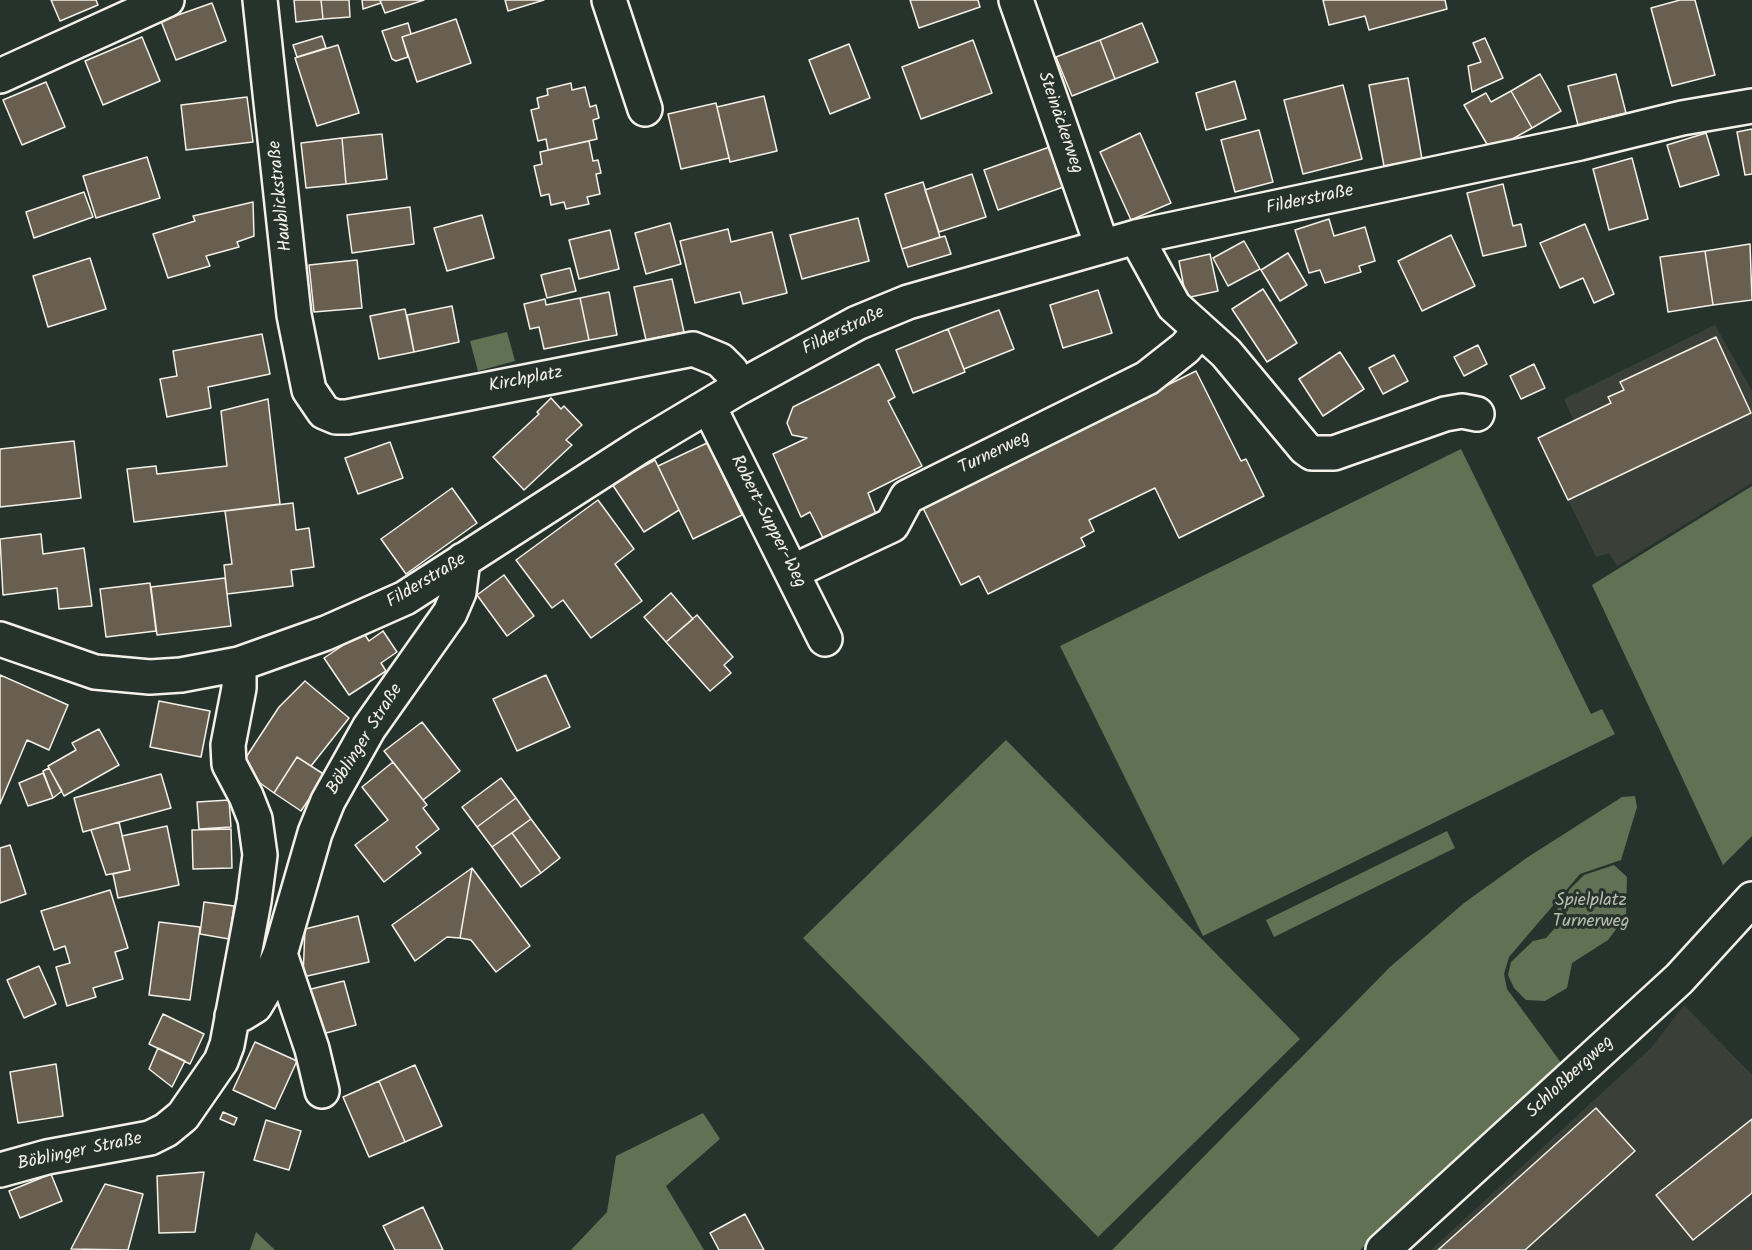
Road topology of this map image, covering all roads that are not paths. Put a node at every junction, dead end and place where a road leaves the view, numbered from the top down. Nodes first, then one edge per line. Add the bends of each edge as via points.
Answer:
1 (167, 0) edge
2 (261, 0) edge
3 (609, 0) edge
4 (1016, 0) edge
5 (0, 76) edge
6 (1752, 106) edge
7 (645, 109) dead end
8 (1136, 237) junction
9 (1102, 246) junction
10 (1200, 331) junction
11 (738, 388) junction
12 (309, 390) joint
13 (709, 407) junction
14 (1477, 414) dead end
15 (463, 560) junction
16 (792, 572) junction
17 (0, 639) edge
18 (825, 639) dead end
19 (239, 664) junction
20 (1752, 899) edge
21 (280, 954) junction
22 (232, 1016) junction
23 (322, 1091) dead end
24 (0, 1170) edge
25 (1383, 1250) edge

1 - 5 street
2 - 12 street, Haublickstraße via 294,315
3 - 7 street
4 - 9 street, Steinäckerweg
6 - 8 street, Filderstraße
8 - 9 street, Filderstraße
8 - 10 street via 1174,306
9 - 11 street, Filderstraße via 882,312
10 - 14 street via 1241,369 1312,453 1334,453 1445,414
10 - 16 street, Turnerweg via 1147,378 907,497 892,525
11 - 12 street, Kirchplatz via 731,371 720,360 693,349 347,417 324,412
11 - 13 street, Filderstraße
13 - 15 street, Filderstraße
13 - 16 street, Robert-Supper-Weg
15 - 19 street, Filderstraße via 437,580 381,609
15 - 21 street, Böblinger Straße via 459,592 450,613 369,728 328,801
16 - 18 street, Robert-Supper-Weg
17 - 19 street, Filderstraße via 95,672 182,675
19 - 22 street, Böblinger Straße via 229,764 255,819 260,855
20 - 25 street, Schloßbergweg via 1679,979
21 - 22 street, Böblinger Straße via 255,1006
21 - 23 street
22 - 24 street, Böblinger Straße via 221,1061 183,1116 166,1130 150,1138

